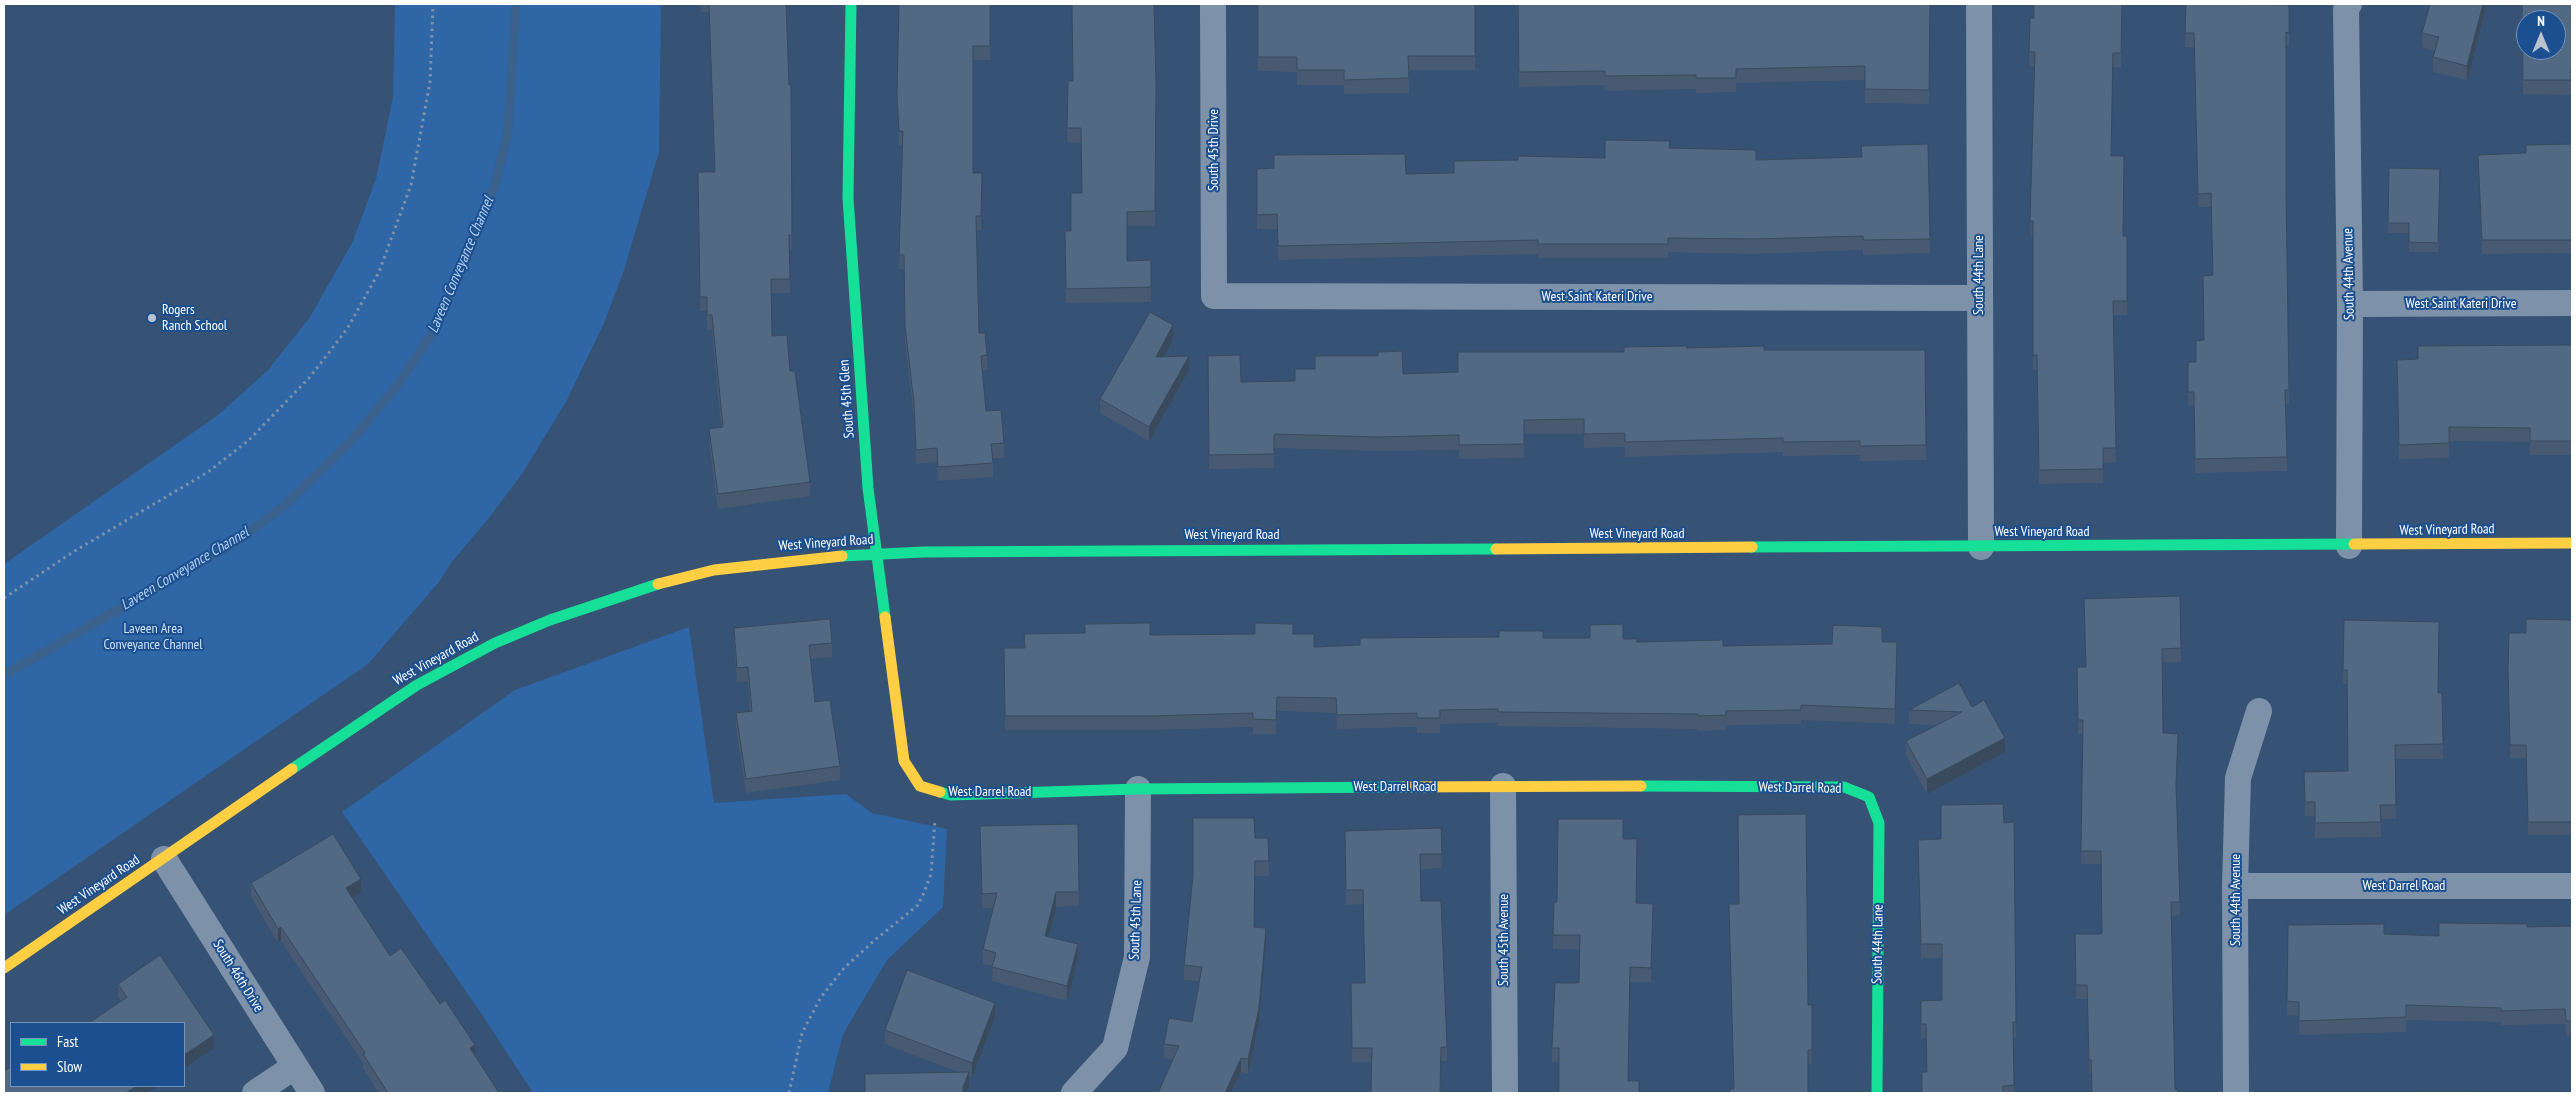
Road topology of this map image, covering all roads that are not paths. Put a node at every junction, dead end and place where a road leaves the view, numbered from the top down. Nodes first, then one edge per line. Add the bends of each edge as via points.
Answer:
1 (851, 4) edge
2 (1213, 4) edge
3 (1979, 4) edge
4 (2349, 4) edge
5 (1214, 296) joint
6 (1979, 298) junction
7 (2572, 303) edge
8 (2350, 304) junction
9 (2572, 543) edge
10 (2349, 546) junction
11 (1981, 547) junction
12 (876, 554) junction
13 (2259, 710) dead end
14 (920, 786) joint
15 (1503, 786) junction
16 (1138, 789) junction
17 (1869, 797) joint
18 (164, 859) junction
19 (2235, 886) junction
20 (2572, 886) edge
21 (4, 968) edge
22 (294, 1067) junction
23 (255, 1093) edge
24 (312, 1093) edge
25 (1074, 1093) edge
26 (1504, 1093) edge
27 (1876, 1093) edge
28 (2236, 1093) edge

1 - 12 street, South 45th Glen via 848,198 868,488
2 - 5 street, South 45th Drive
3 - 6 street, South 44th Lane
4 - 8 street, South 44th Avenue via 2346,9
5 - 6 street, West Saint Kateri Drive
6 - 11 street, South 44th Lane
7 - 8 street, West Saint Kateri Drive
8 - 10 street, South 44th Avenue
9 - 10 street, West Vineyard Road
10 - 11 street, West Vineyard Road
11 - 12 street, West Vineyard Road
12 - 14 street, South 45th Glen via 904,761
12 - 18 street, West Vineyard Road via 815,557 714,570 609,598 495,642 359,722
13 - 19 street, South 44th Avenue via 2238,778
14 - 16 street, West Darrel Road via 951,795
15 - 16 street, West Darrel Road
15 - 17 street, West Darrel Road via 1844,787
15 - 26 street, South 45th Avenue
16 - 25 street, South 45th Lane via 1137,957 1115,1048
17 - 27 street, South 44th Lane via 1879,823
18 - 21 street, West Vineyard Road
18 - 22 street, South 46th Drive
19 - 20 street, West Darrel Road
19 - 28 street, South 44th Avenue
22 - 23 street
22 - 24 street, South 46th Drive

